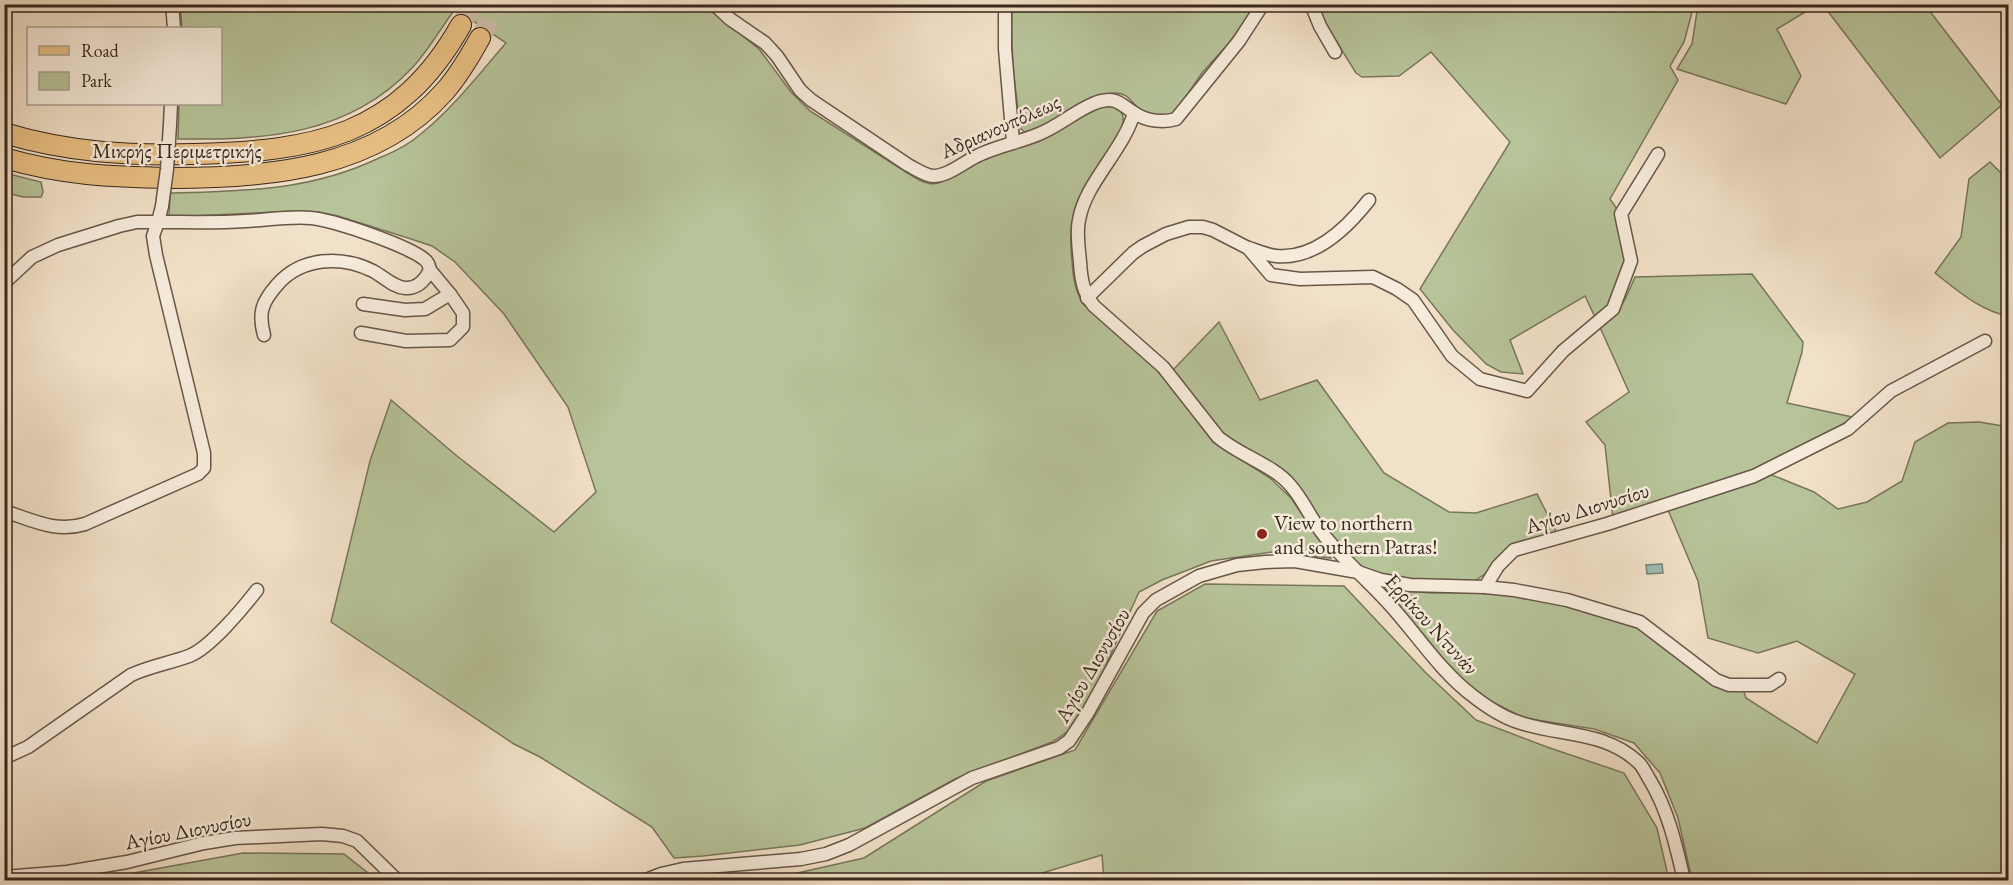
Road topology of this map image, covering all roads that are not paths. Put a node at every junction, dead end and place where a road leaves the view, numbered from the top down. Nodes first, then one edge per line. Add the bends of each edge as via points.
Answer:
1 (172, 4) edge
2 (714, 4) edge
3 (1005, 4) edge
4 (1263, 4) edge
5 (1311, 4) edge
6 (461, 25) tunnel mouth
7 (174, 27) edge
8 (480, 38) tunnel mouth
9 (1335, 51) dead end
10 (171, 105) edge
11 (1134, 113) junction
12 (4, 133) edge
13 (1013, 142) junction
14 (1658, 154) dead end
15 (4, 158) edge
16 (1369, 200) dead end
17 (158, 222) junction
18 (1248, 248) junction
19 (430, 270) junction
20 (4, 283) edge
21 (450, 294) junction
22 (1087, 298) junction
23 (363, 304) dead end
24 (361, 333) dead end
25 (264, 335) dead end
26 (1986, 340) dead end
27 (4, 511) edge
28 (1358, 572) junction
29 (1485, 587) junction
30 (256, 590) dead end
31 (1779, 679) dead end
32 (4, 758) edge
33 (4, 877) edge
34 (397, 880) edge
35 (646, 880) edge
36 (1684, 880) edge

1 - 7 street
2 - 13 street, Αδριανουπόλεως via 765,43 811,100 923,173 942,174
3 - 13 street
4 - 11 street, Αδριανουπόλεως via 1179,117 1166,121
5 - 9 street
6 - 12 main road, Μικρής Περιμετρικής via 429,72 392,107 347,131 302,146 230,153 128,154 74,150
8 - 15 main road, Μικρής Περιμετρικής via 452,82 415,118 372,145 324,163 246,176 138,178 54,170
10 - 17 street, bridge via 167,169
11 - 13 street, Αδριανουπόλεως via 1121,103 1106,101 1087,107 1038,135
11 - 22 street via 1080,214 1079,255
14 - 18 street via 1621,214 1631,261 1613,309 1563,351 1527,391 1480,379 1452,356 1413,300 1397,289 1373,277 1300,279 1271,275
16 - 18 street via 1332,238 1306,253 1279,256
17 - 19 street via 313,218 407,249 425,260
17 - 20 street via 137,222 58,245 32,257
17 - 27 street via 153,236 156,255 204,453 204,468 75,527 56,528
18 - 22 street via 1203,227 1180,230 1133,253
19 - 21 street
19 - 25 street via 422,282 407,288 352,263 301,265 267,297 260,313
21 - 23 street via 425,309
21 - 24 street via 463,313 463,327 450,340 406,341
22 - 28 street, Ερρίκου Ντυνάν via 1163,367 1218,437 1292,486 1322,533
26 - 29 street, Αγίου Διονυσίου via 1891,391 1848,429 1754,476 1514,550
28 - 29 street, Αγίου Διονυσίου via 1410,585
28 - 35 street, Αγίου Διονυσίου via 1296,561 1237,565 1199,576 1161,596 1143,613 1076,732 1059,748 972,778 826,854 683,869
28 - 36 street, Ερρίκου Ντυνάν via 1453,679 1476,699 1519,722 1606,741 1641,765 1658,793 1672,829
29 - 31 street via 1567,600 1640,622 1716,680 1729,685 1770,685
30 - 32 street via 198,652 131,675 33,744
33 - 34 street, Αγίου Διονυσίου via 128,862 235,838 322,834 357,841

